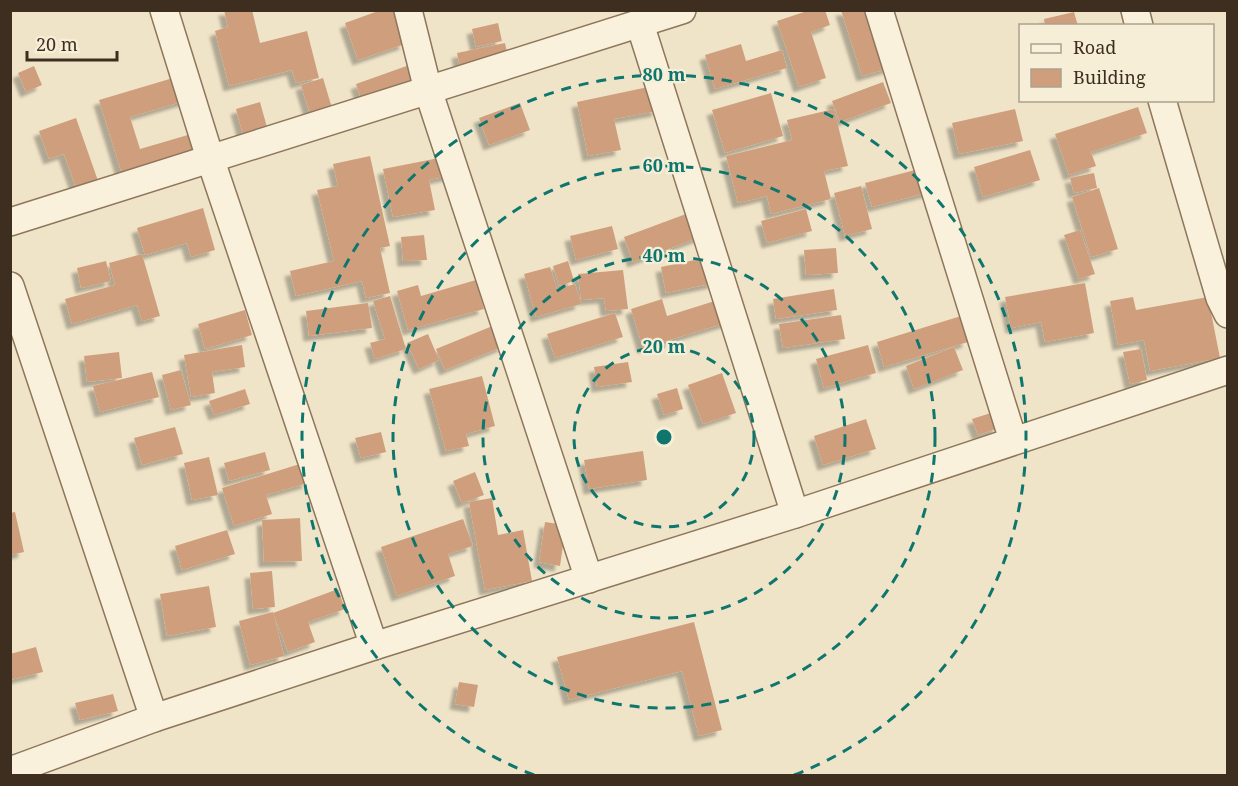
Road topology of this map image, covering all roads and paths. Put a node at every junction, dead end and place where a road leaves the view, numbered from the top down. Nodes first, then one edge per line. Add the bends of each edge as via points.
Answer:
1 (164, 10) edge
2 (408, 10) edge
3 (682, 10) edge
4 (879, 10) edge
5 (640, 24) junction
6 (428, 90) junction
7 (1162, 102) edge
8 (210, 158) junction
9 (10, 222) edge
10 (10, 286) edge
11 (1227, 314) edge
12 (1227, 370) edge
13 (1013, 440) junction
14 (795, 514) junction
15 (589, 579) junction
16 (374, 646) junction
17 (153, 718) junction
18 (10, 771) edge

1 - 8 street
2 - 6 street
3 - 5 street
4 - 13 street
5 - 6 street
5 - 14 street
6 - 8 street
6 - 15 street
7 - 11 street
8 - 9 street
8 - 16 street
10 - 17 street
12 - 13 street
13 - 14 street
14 - 15 street
15 - 16 street
16 - 17 street
17 - 18 street

